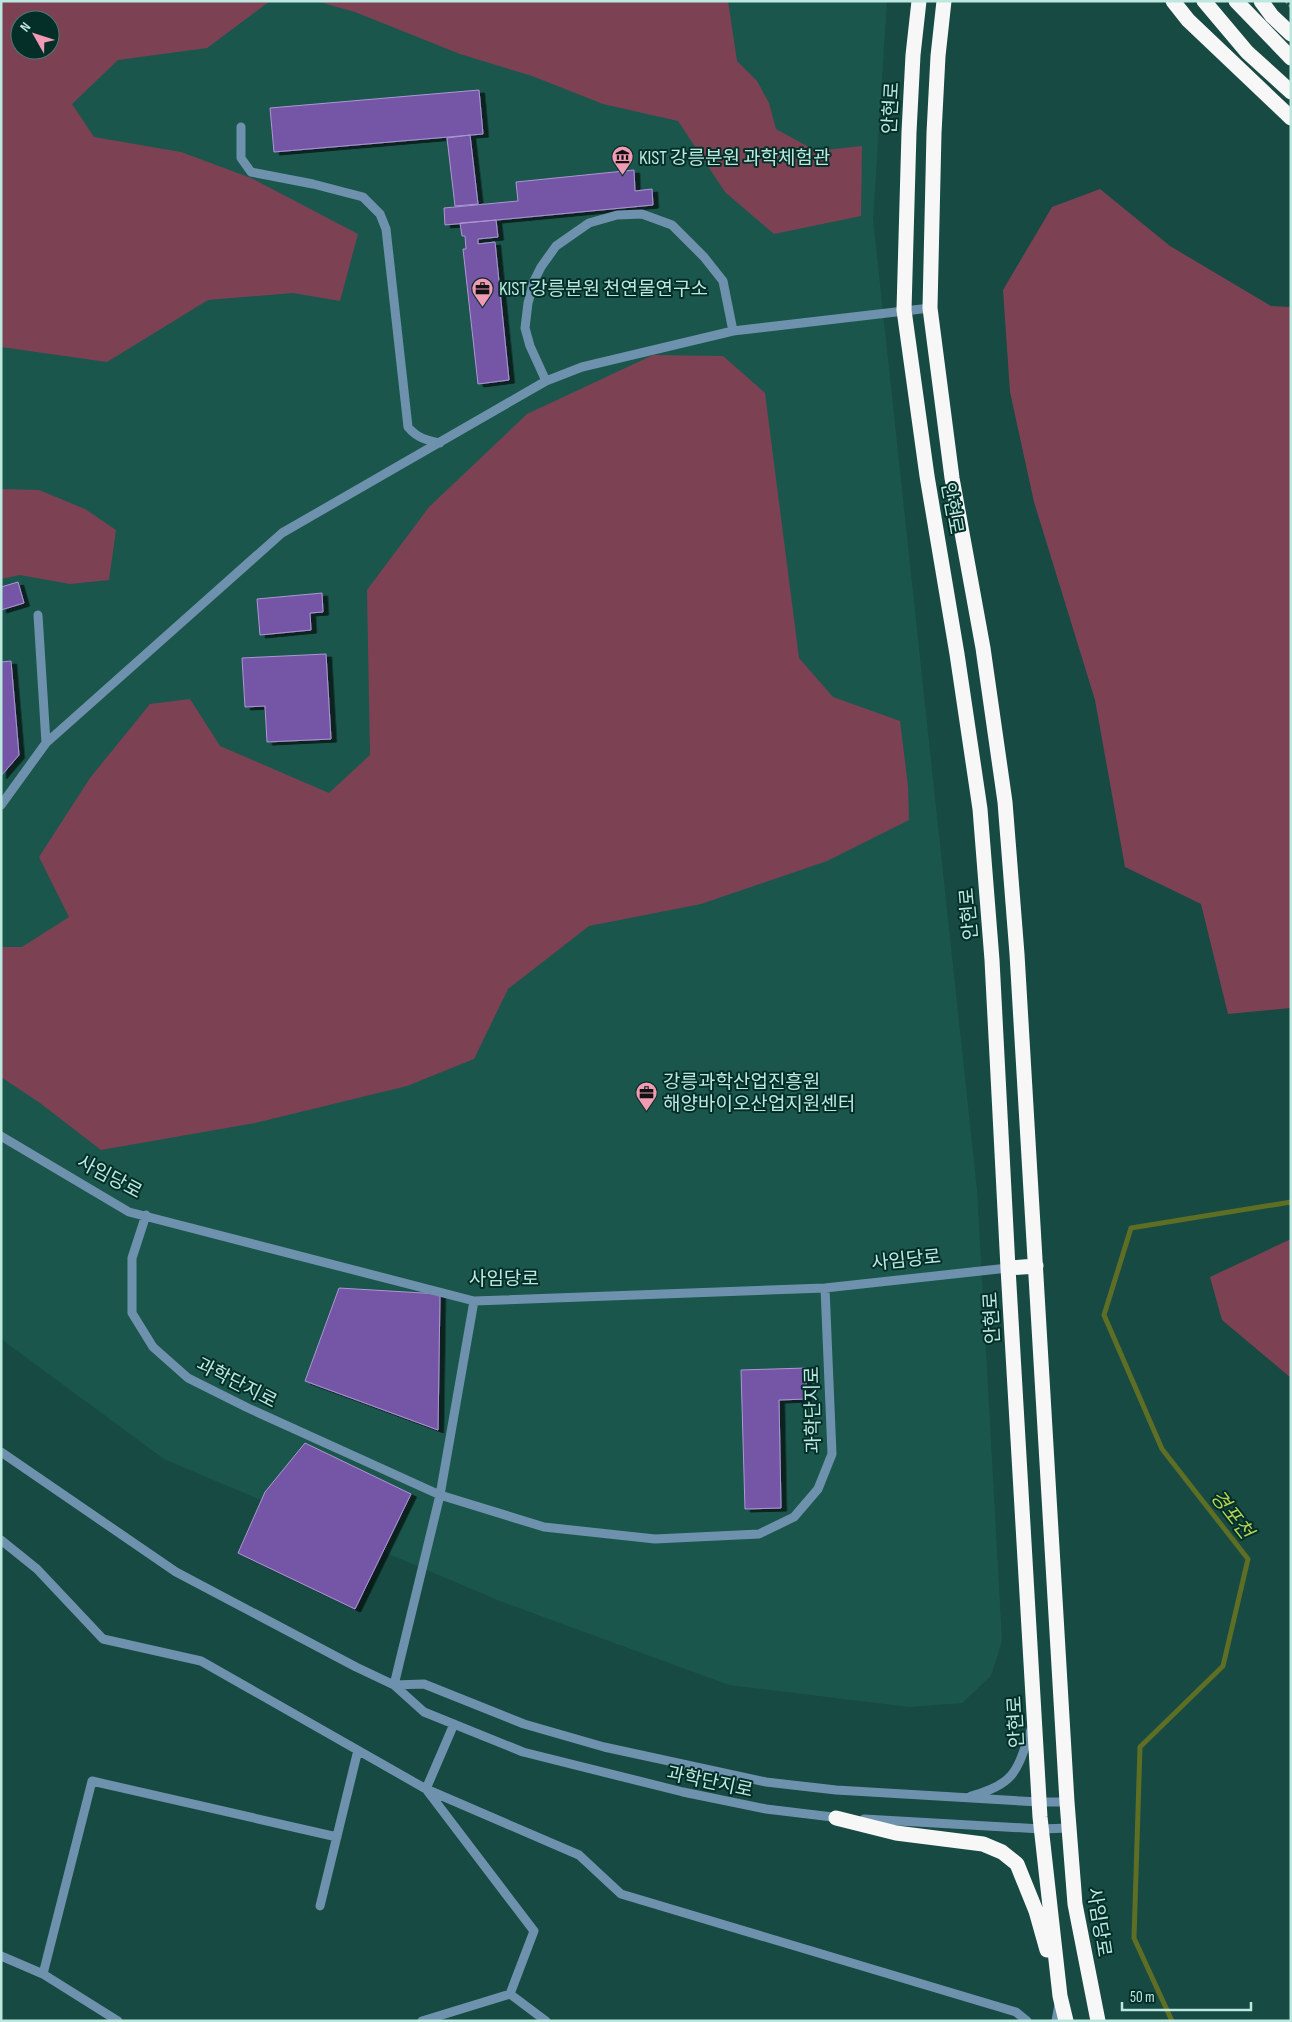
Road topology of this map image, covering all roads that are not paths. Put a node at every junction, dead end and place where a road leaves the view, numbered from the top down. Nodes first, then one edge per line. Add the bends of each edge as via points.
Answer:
1 (919, 1) edge
2 (944, 1) edge
3 (1173, 1) edge
4 (1204, 1) edge
5 (1236, 1) edge
6 (1261, 1) edge
7 (1291, 34) edge
8 (1291, 58) edge
9 (1291, 92) edge
10 (1291, 118) edge
11 (240, 127) dead end
12 (930, 308) junction
13 (904, 310) junction
14 (733, 330) junction
15 (546, 381) junction
16 (440, 443) junction
17 (38, 615) dead end
18 (46, 743) junction
19 (1, 805) edge
20 (1, 1136) edge
21 (146, 1215) junction
22 (1036, 1266) junction
23 (1008, 1268) junction
24 (824, 1288) junction
25 (474, 1301) junction
26 (1, 1452) edge
27 (440, 1495) junction
28 (1, 1540) edge
29 (394, 1685) junction
30 (1035, 1720) junction
31 (454, 1724) junction
32 (358, 1750) junction
33 (426, 1789) junction
34 (965, 1798) junction
35 (1039, 1802) junction
36 (1067, 1802) junction
37 (836, 1818) junction
38 (1069, 1828) junction
39 (1041, 1829) junction
40 (337, 1837) junction
41 (320, 1906) dead end
42 (1, 1956) edge
43 (43, 1974) junction
44 (510, 1994) junction
45 (1060, 1996) junction
46 (118, 2021) edge
47 (422, 2021) edge
48 (546, 2021) edge
49 (1027, 2021) edge
50 (1056, 2021) edge
51 (1066, 2021) edge
52 (1098, 2021) edge

1 - 13 highway, 안현로 via 909,132
2 - 12 highway, 안현로 via 934,133
3 - 10 highway via 1188,20
4 - 9 highway via 1247,52
5 - 8 highway
6 - 7 highway
11 - 16 street via 241,158 251,172 363,197 380,214 386,229 408,427 422,439
12 - 13 street
12 - 22 highway, 안현로 via 952,478 983,648 1005,802 1018,954
13 - 14 street
13 - 23 highway, 안현로 via 980,809 992,960
14 - 15 street via 582,367
14 - 15 street via 723,281 672,225 642,214 617,215 589,223 556,246 534,281 525,328
15 - 16 street
16 - 18 street via 282,533
17 - 18 street
18 - 19 street
20 - 21 street, 사임당로 via 128,1212
21 - 25 street, 사임당로
21 - 27 street, 과학단지로 via 132,1258 132,1313 153,1347 188,1378
22 - 23 highway
22 - 36 highway, 안현로
23 - 24 street, 사임당로
23 - 30 highway, 안현로
24 - 25 street, 사임당로
24 - 27 street, 과학단지로 via 832,1454 818,1489 794,1517 760,1534 655,1540 544,1527
25 - 27 street
26 - 29 street, 과학단지로 via 176,1572
27 - 29 street
28 - 32 street via 37,1569 103,1639 201,1661
29 - 31 street, 과학단지로 via 424,1712
29 - 34 street, 과학단지로 via 424,1684 524,1724 604,1747 766,1782
30 - 34 street via 1018,1767 1007,1782
30 - 35 highway, 안현로
31 - 33 street
31 - 37 street, 과학단지로 via 523,1752 683,1792 766,1810
32 - 33 street
32 - 40 street
33 - 44 street via 534,1931
33 - 49 street via 579,1854 621,1894 1016,2012
34 - 35 street, 과학단지로
35 - 36 street, 과학단지로
35 - 39 highway, 안현로
36 - 38 highway, 안현로
37 - 39 street, 과학단지로
37 - 45 highway via 896,1833 983,1844 1002,1852 1017,1864 1036,1911
38 - 39 street, 과학단지로
38 - 52 highway, 사임당로 via 1075,1904
39 - 45 highway
40 - 41 street
40 - 43 street via 92,1781
42 - 43 street
43 - 46 street
44 - 47 street
44 - 48 street
45 - 50 street
45 - 51 highway

